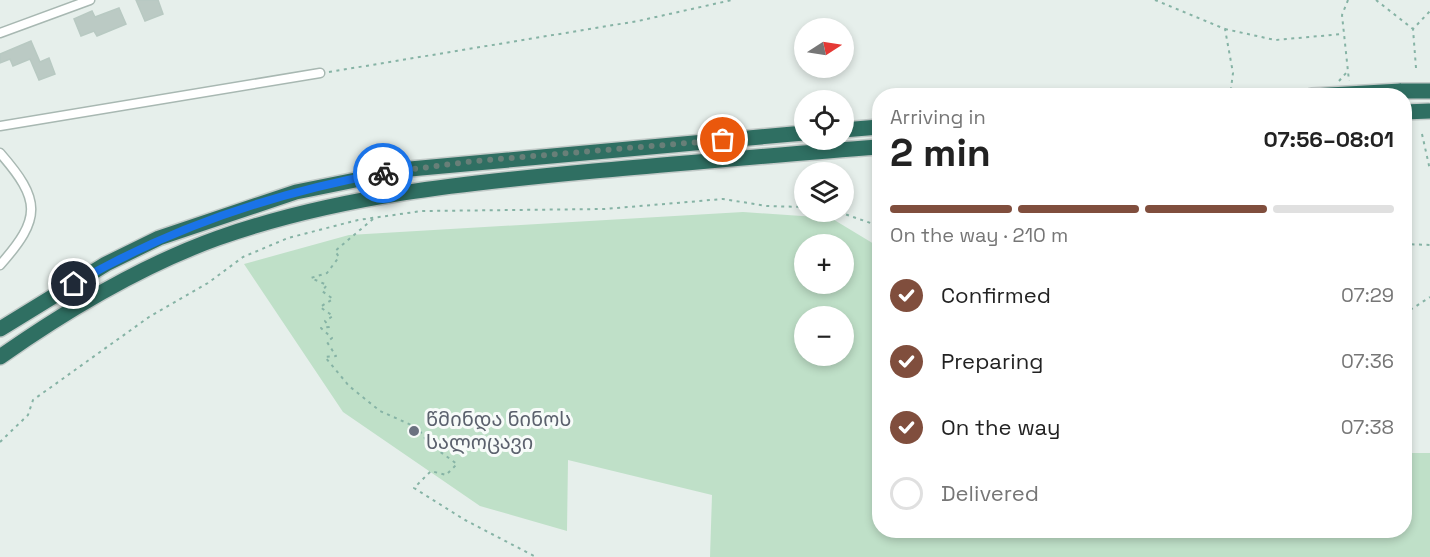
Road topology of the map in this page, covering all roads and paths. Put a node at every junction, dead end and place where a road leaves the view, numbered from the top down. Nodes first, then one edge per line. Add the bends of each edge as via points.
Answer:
1 (90, 0) edge
2 (732, 0) edge
3 (1155, 0) edge
4 (1348, 0) edge
5 (1376, 0) edge
6 (1430, 11) edge
7 (1225, 29) junction
8 (1413, 29) junction
9 (0, 33) edge
10 (1343, 34) junction
11 (1416, 68) dead end
12 (1347, 72) dead end
13 (320, 73) joint
14 (1231, 88) edge
15 (1412, 91) edge
16 (1430, 91) edge
17 (1430, 111) edge
18 (1412, 112) edge
19 (0, 126) edge
20 (872, 128) edge
21 (854, 129) edge
22 (794, 134) edge
23 (1422, 134) dead end
24 (872, 148) edge
25 (0, 153) edge
26 (1430, 170) edge
27 (794, 207) edge
28 (375, 217) junction
29 (854, 217) edge
30 (872, 224) edge
31 (1412, 244) edge
32 (1430, 244) edge
33 (0, 265) edge
34 (1430, 297) edge
35 (1412, 309) edge
36 (0, 329) edge
37 (0, 357) edge
38 (0, 442) edge
39 (536, 557) edge

1 - 9 street
2 - 13 path via 638,21
3 - 7 path
4 - 10 path via 1342,15
5 - 8 path
6 - 8 path
7 - 10 path via 1275,40
7 - 14 path via 1233,73
8 - 11 path
10 - 12 path
13 - 19 street
15 - 16 highway, bridge
17 - 18 highway, bridge
20 - 21 highway
22 - 36 highway via 442,165 306,190 159,238 106,264
23 - 26 path
24 - 37 highway via 463,184 373,197 294,215 217,239 150,268 69,311
25 - 33 street via 30,197 31,223
27 - 28 path via 723,199 605,209 422,211
28 - 38 path via 288,238 243,257 208,283 149,317 33,400 28,415
28 - 39 path via 335,250 339,257 327,273 311,278 327,285 322,291 333,299 320,307 333,316 325,321 329,327 321,328 332,338 327,342 336,356 325,357 349,386 380,411 418,428 428,442 457,464 446,475 431,471 414,488
29 - 30 path
31 - 32 path
34 - 35 path

